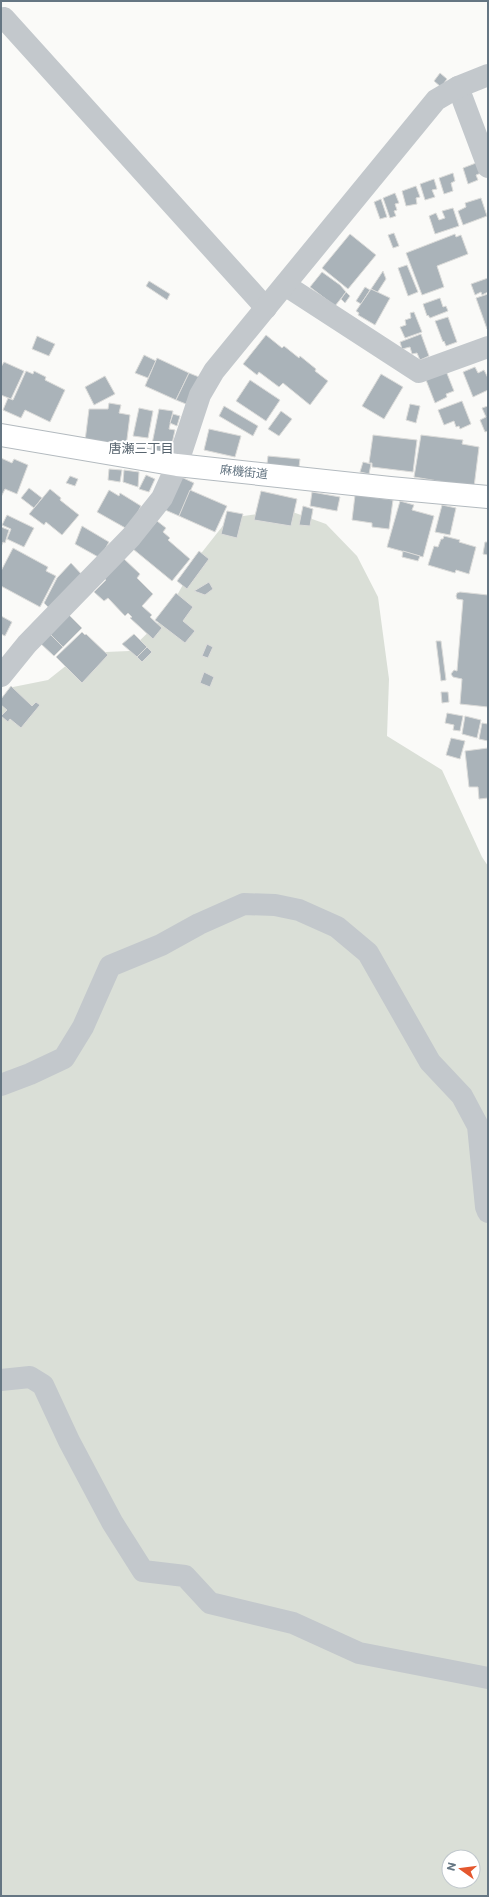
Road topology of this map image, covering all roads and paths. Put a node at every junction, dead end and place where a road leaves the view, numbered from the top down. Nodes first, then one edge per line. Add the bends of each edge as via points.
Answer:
1 (1, 20) edge
2 (488, 75) edge
3 (458, 86) junction
4 (488, 166) edge
5 (285, 285) junction
6 (266, 308) junction
7 (488, 347) edge
8 (1, 435) edge
9 (177, 465) junction
10 (488, 497) edge
11 (1, 676) edge
12 (1, 1085) edge
13 (488, 1212) edge
14 (1, 1380) edge
15 (488, 1678) edge

1 - 6 street via 4,18
2 - 3 street
3 - 4 street
3 - 5 street via 436,100
5 - 6 street
5 - 7 street via 418,372
6 - 9 street via 214,371 200,395
8 - 9 street, 麻機街道
9 - 10 street, 麻機街道
9 - 11 street via 162,498 131,537 27,644
12 - 13 street via 64,1058 83,1027 110,966 161,945 244,904 275,905 299,910 337,927 368,953 430,1062 462,1096 478,1126
14 - 15 street via 30,1377 43,1385 112,1522 143,1571 185,1576 210,1603 293,1623 359,1653

